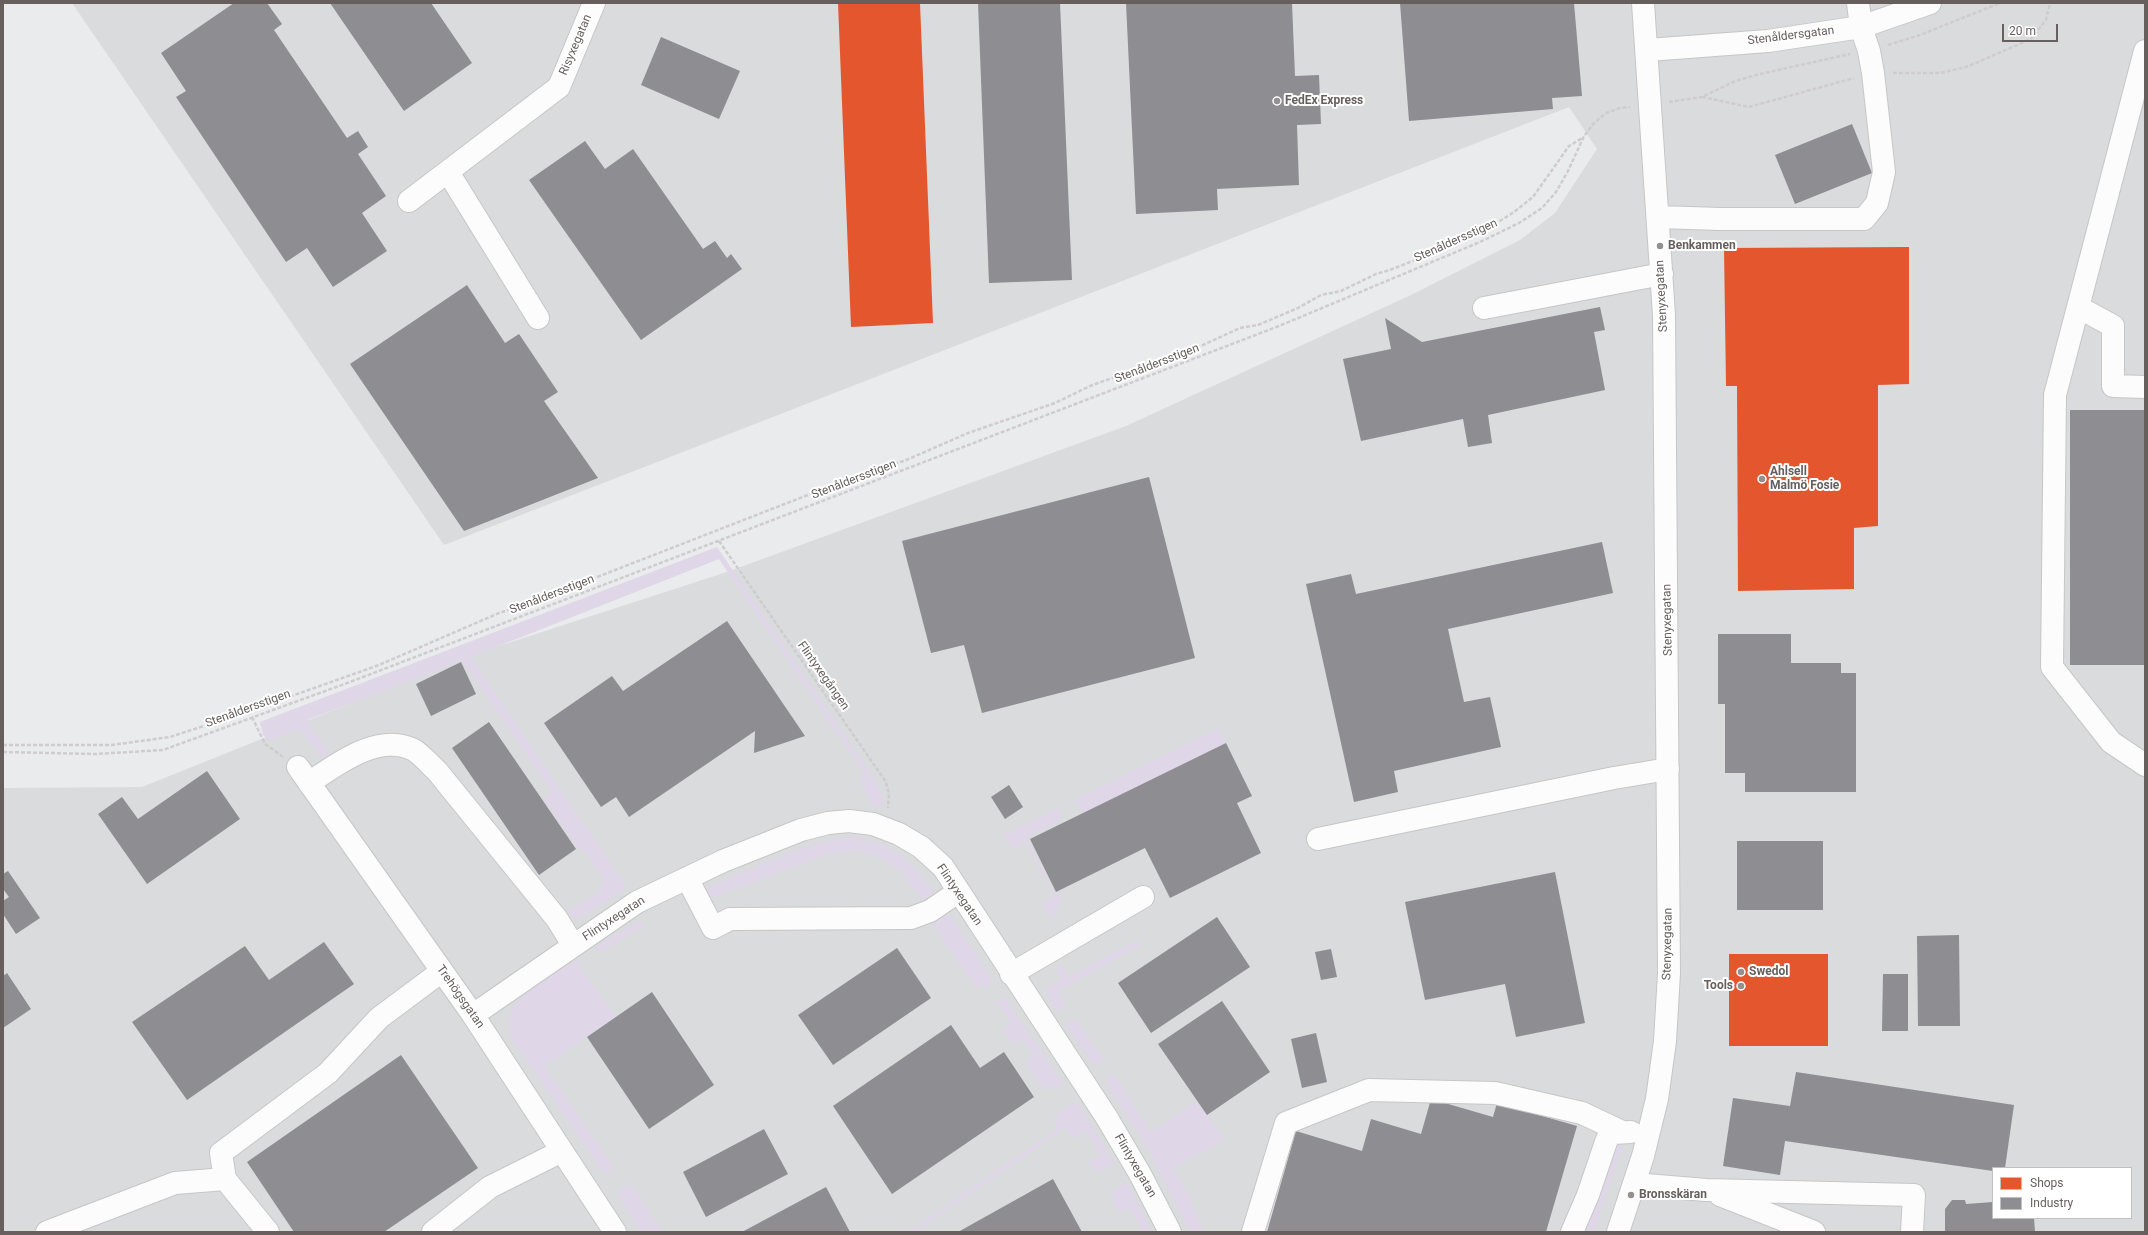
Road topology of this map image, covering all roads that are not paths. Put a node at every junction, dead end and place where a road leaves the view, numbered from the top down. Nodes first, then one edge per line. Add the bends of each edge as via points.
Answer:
1 (594, 3) edge
2 (1644, 3) edge
3 (1858, 3) edge
4 (1930, 3) edge
5 (1861, 27) junction
6 (1648, 50) junction
7 (2145, 51) edge
8 (448, 172) junction
9 (409, 201) dead end
10 (1658, 217) junction
11 (1662, 274) junction
12 (2078, 307) junction
13 (1484, 308) dead end
14 (538, 318) dead end
15 (2145, 387) edge
16 (2145, 765) edge
17 (1668, 769) junction
18 (1318, 839) dead end
19 (687, 878) junction
20 (958, 892) junction
21 (1143, 897) dead end
22 (573, 945) junction
23 (442, 971) junction
24 (1011, 974) junction
25 (473, 1015) junction
26 (1620, 1131) junction
27 (1648, 1136) junction
28 (562, 1151) junction
29 (225, 1179) junction
30 (1634, 1184) junction
31 (1706, 1190) junction
32 (47, 1232) edge
33 (268, 1232) edge
34 (433, 1232) edge
35 (615, 1232) edge
36 (1170, 1232) edge
37 (1253, 1232) edge
38 (1572, 1232) edge
39 (1618, 1232) edge
40 (1814, 1232) edge
41 (1912, 1232) edge

1 - 8 street, Risyxegatan via 559,87
2 - 6 street, Stenyxegatan
3 - 5 street
4 - 5 street, Stenåldersgatan
5 - 6 street, Stenåldersgatan via 1768,41
5 - 10 street via 1869,51 1884,172 1877,203 1864,219
6 - 10 street, Stenyxegatan
7 - 12 street
8 - 9 street
8 - 14 street
10 - 11 street, Stenyxegatan
11 - 13 street
11 - 17 street, Stenyxegatan
12 - 15 street via 2113,326 2113,386
12 - 16 street via 2055,395 2052,667 2111,742
17 - 18 street
17 - 27 street, Stenyxegatan via 1669,973 1665,1041 1657,1099
19 - 20 street, Flintyxegatan via 801,830 849,821 874,824 899,834 921,847 943,867
19 - 20 street via 713,928 730,919 911,918 930,911
19 - 22 street, Flintyxegatan via 636,902
20 - 24 street, Flintyxegatan
21 - 24 street
22 - 23 street, Trehögsgatan via 557,919 447,784 414,750 397,745 373,747 304,775
22 - 25 street, Flintyxegatan
23 - 25 street, Trehögsgatan
23 - 29 street via 379,1018 328,1073 221,1153
24 - 36 street, Flintyxegatan via 1107,1118
25 - 28 street, Trehögsgatan
26 - 27 street
26 - 37 street via 1582,1113 1495,1093 1369,1090 1286,1123
26 - 38 street via 1613,1133 1607,1140
27 - 30 street, Stenyxegatan
28 - 34 street via 490,1187
28 - 35 street, Trehögsgatan
29 - 32 street via 175,1183
29 - 33 street
30 - 31 street
30 - 39 street, Stenyxegatan
31 - 40 street
31 - 41 street via 1914,1194

